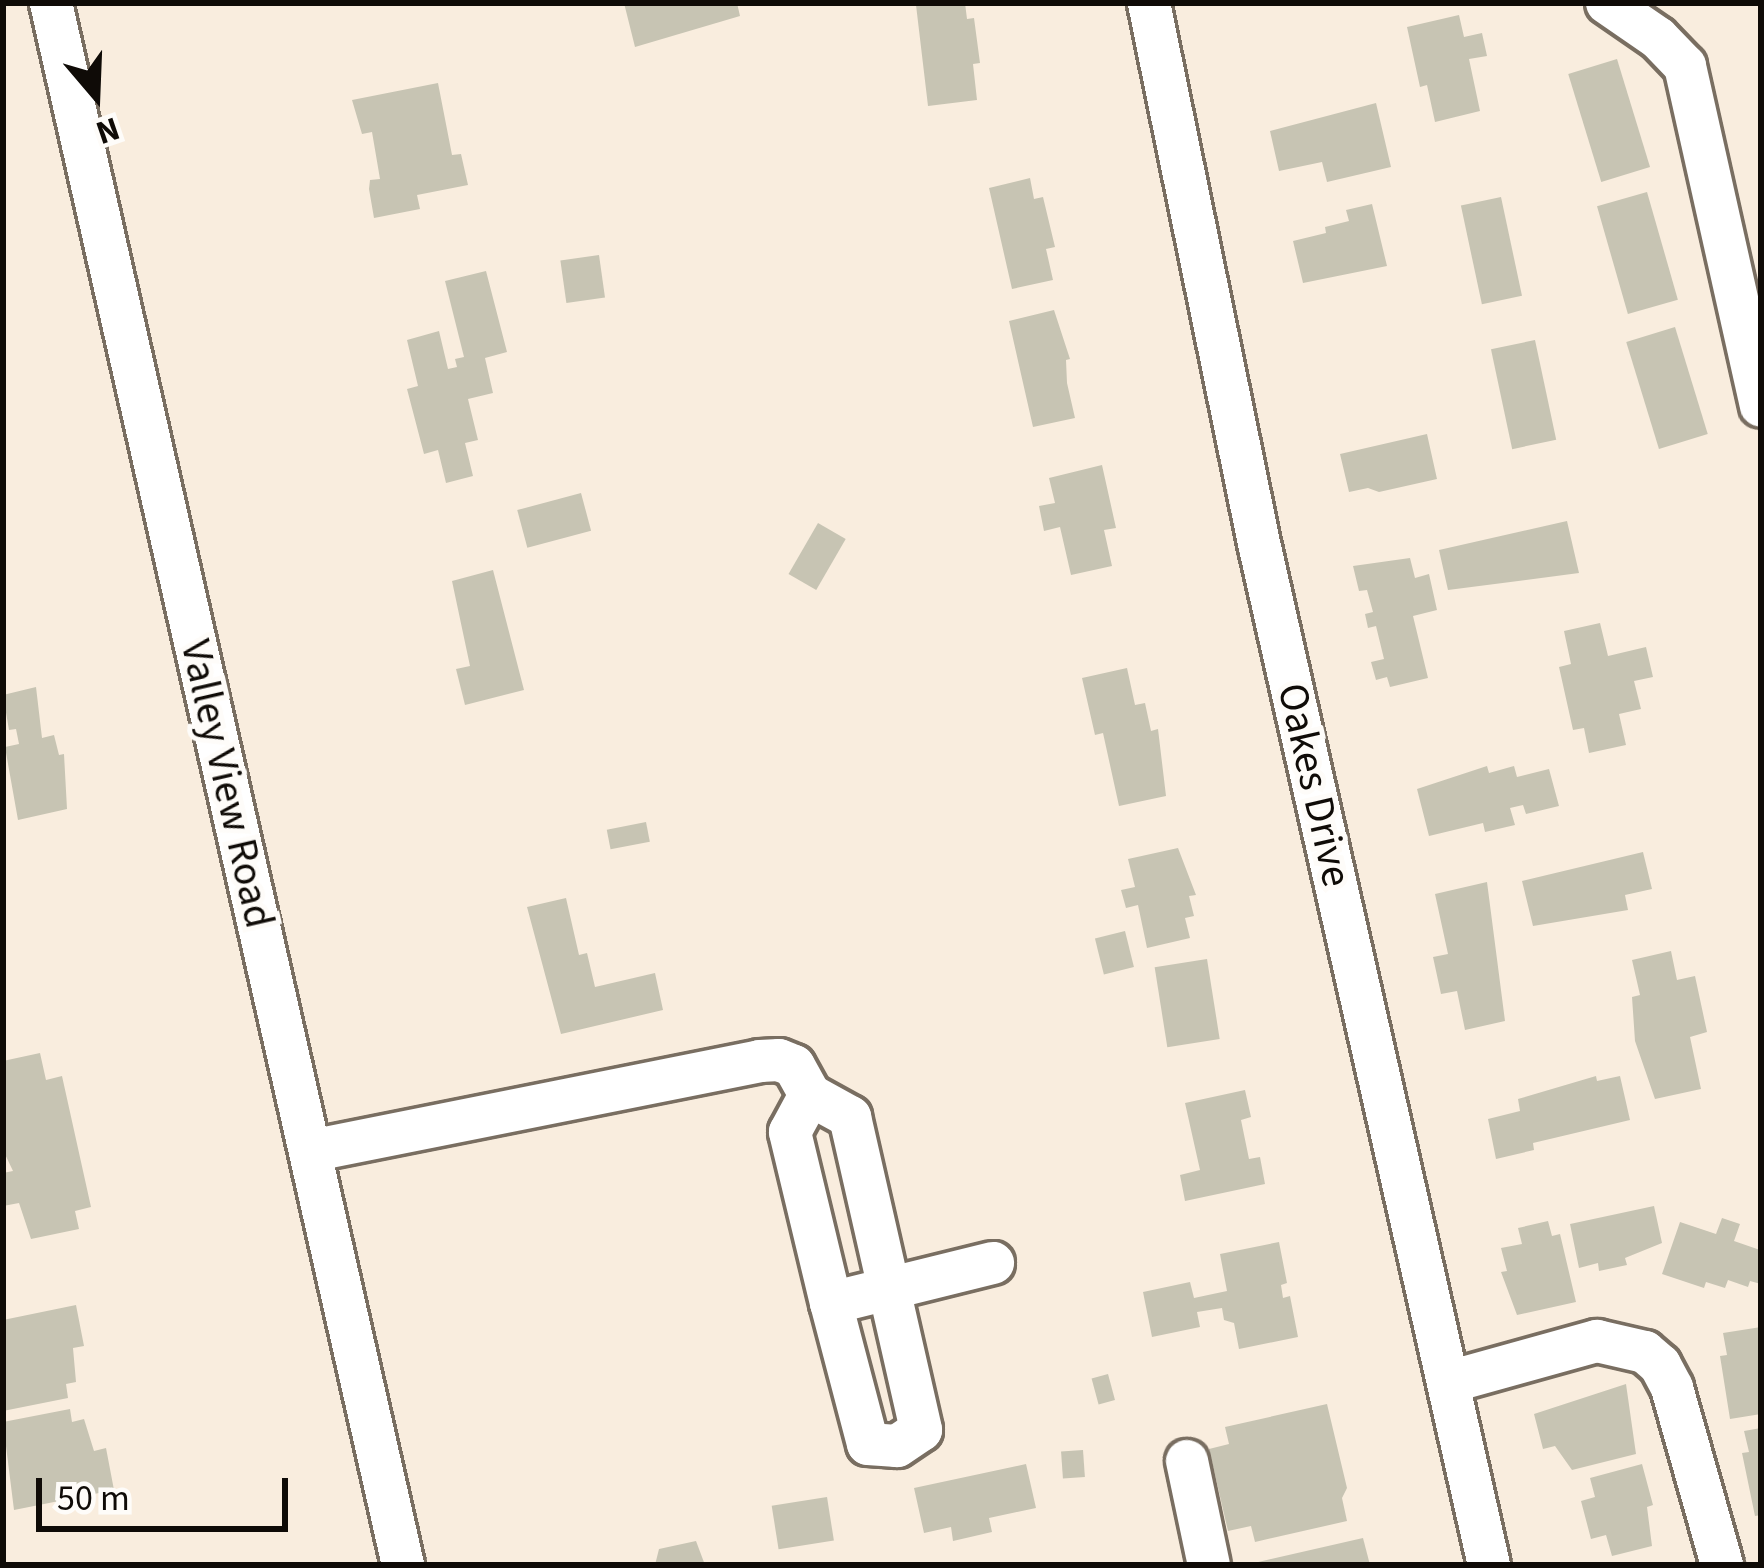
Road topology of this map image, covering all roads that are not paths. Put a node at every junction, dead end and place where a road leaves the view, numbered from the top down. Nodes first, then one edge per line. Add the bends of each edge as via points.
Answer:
1 (50, 3) edge
2 (1149, 3) edge
3 (1607, 3) edge
4 (1740, 226) edge
5 (1761, 406) edge
6 (810, 1095) junction
7 (310, 1151) junction
8 (992, 1263) dead end
9 (889, 1288) junction
10 (831, 1303) junction
11 (1449, 1382) junction
12 (1187, 1461) dead end
13 (403, 1565) edge
14 (1209, 1565) edge
15 (1489, 1565) edge
16 (1722, 1565) edge

1 - 7 street, Valley View Road
2 - 11 street, Oakes Drive via 1258,543
3 - 4 street via 1685,66
4 - 5 street
6 - 7 street via 794,1066 760,1061
6 - 9 street via 850,1117
6 - 10 street via 790,1132
7 - 13 street, Valley View Road
8 - 9 street
9 - 10 street
9 - 10 street via 921,1430 897,1446 868,1444
11 - 15 street, Oakes Drive
11 - 16 street via 1597,1341 1646,1352 1678,1406
12 - 14 street

